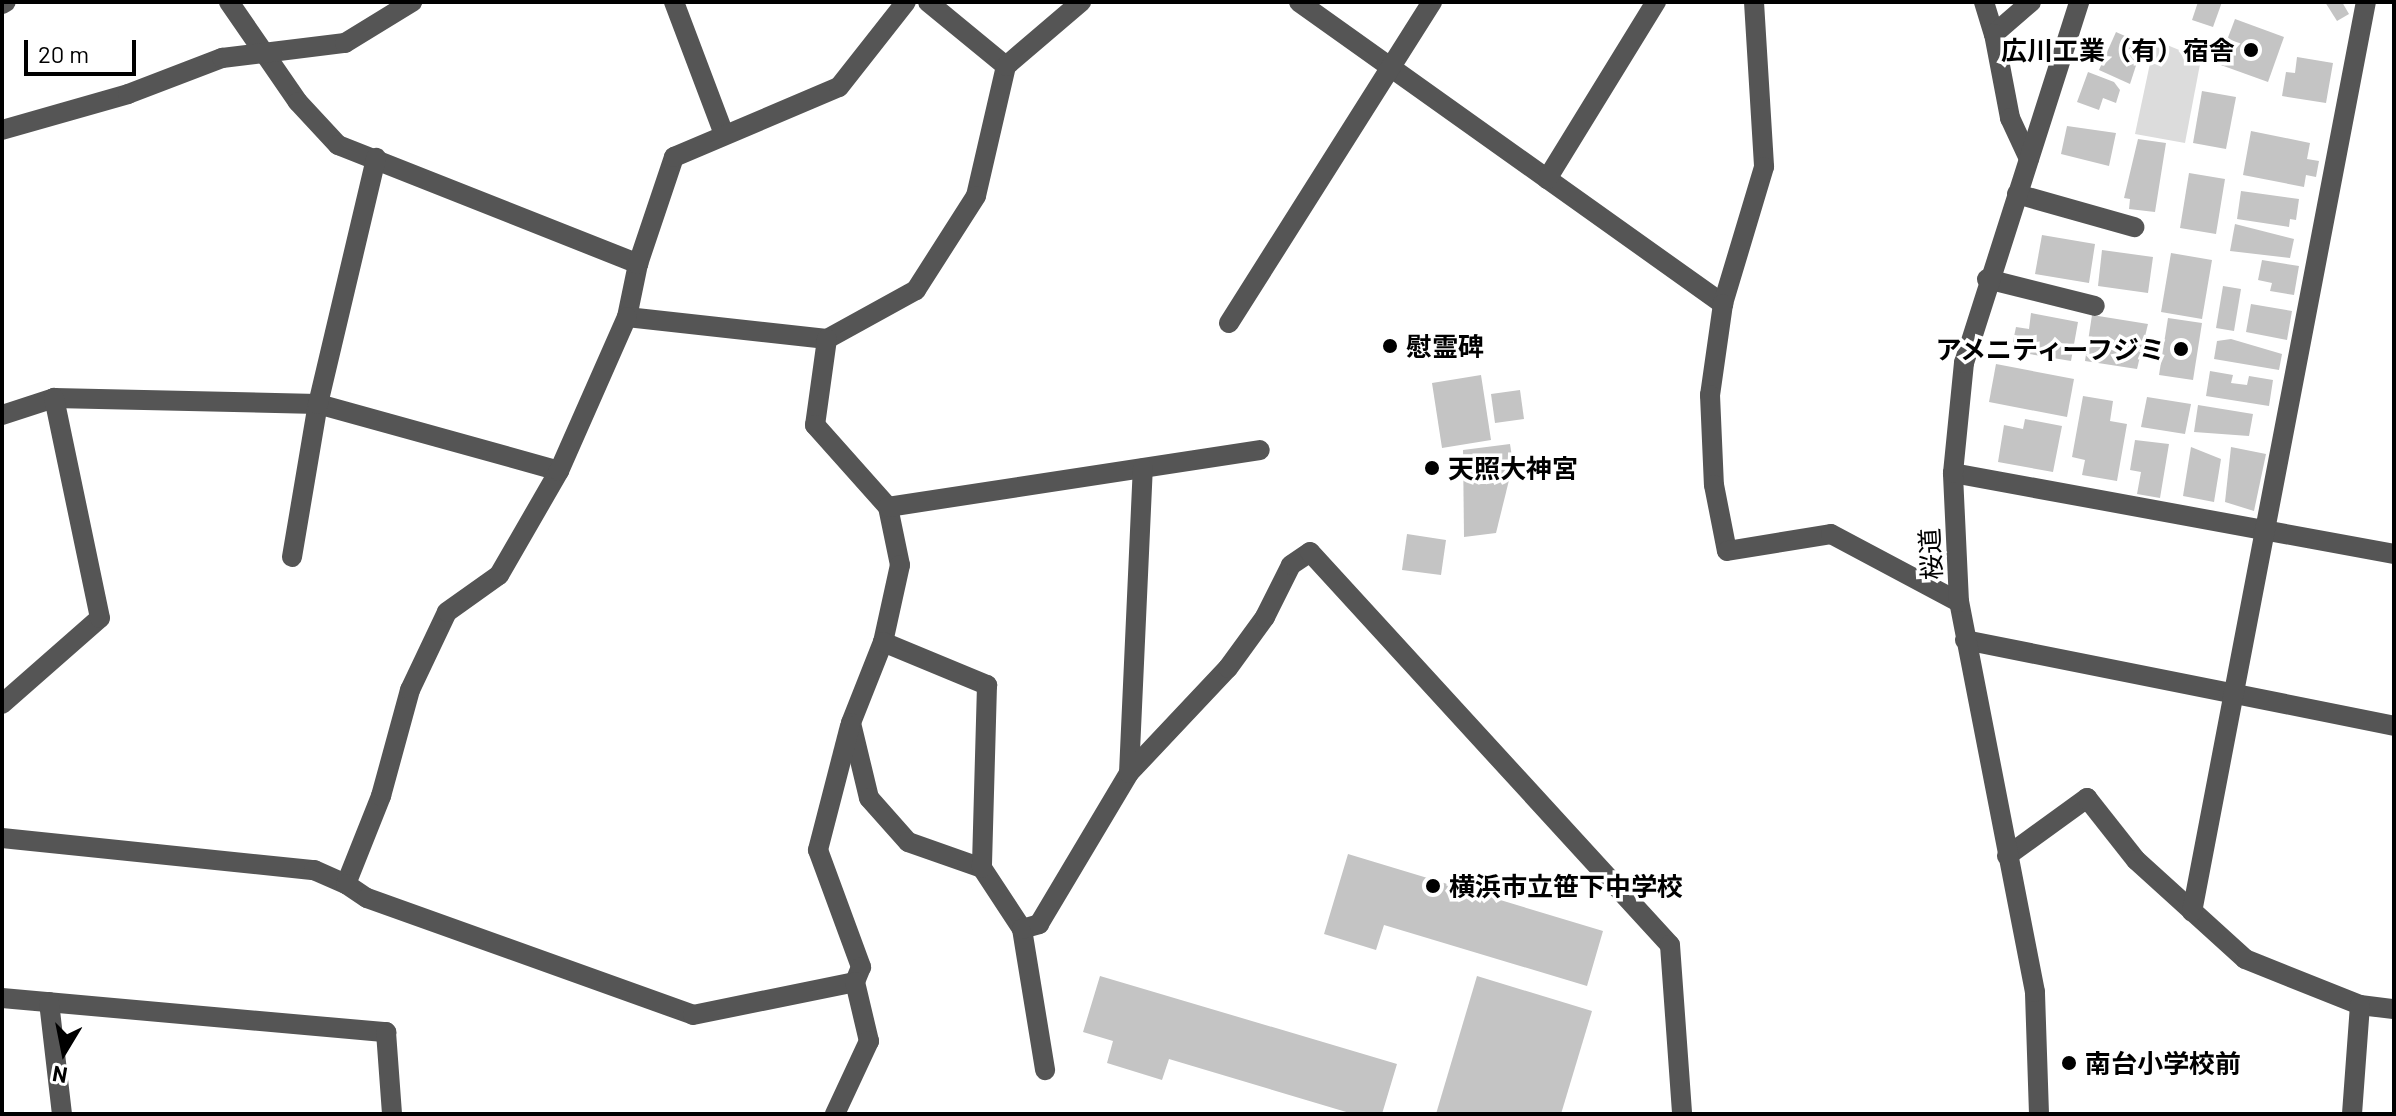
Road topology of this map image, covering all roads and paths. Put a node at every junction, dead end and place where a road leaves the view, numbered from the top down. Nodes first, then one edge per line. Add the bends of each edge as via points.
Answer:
1 (229, 2) edge
2 (412, 2) edge
3 (674, 2) edge
4 (906, 2) edge
5 (928, 2) edge
6 (1081, 2) edge
7 (1299, 2) edge
8 (1432, 2) edge
9 (1656, 2) edge
10 (1754, 2) edge
11 (1984, 2) edge
12 (2031, 2) edge
13 (2079, 2) edge
14 (2366, 2) edge
15 (1994, 34) junction
16 (262, 50) junction
17 (1006, 66) junction
18 (1390, 67) junction
19 (2, 130) edge
20 (723, 132) junction
21 (376, 158) junction
22 (2029, 159) junction
23 (1547, 179) junction
24 (2017, 194) junction
25 (2134, 227) dead end
26 (638, 264) junction
27 (1987, 279) junction
28 (1723, 304) junction
29 (2095, 306) dead end
30 (627, 317) junction
31 (1229, 323) dead end
32 (827, 339) junction
33 (54, 398) junction
34 (318, 404) junction
35 (2, 415) edge
36 (1260, 450) dead end
37 (1143, 468) junction
38 (559, 471) junction
39 (1953, 473) junction
40 (888, 507) junction
41 (2264, 533) junction
42 (2394, 554) edge
43 (292, 557) dead end
44 (1959, 602) junction
45 (1965, 640) junction
46 (883, 642) junction
47 (2234, 694) junction
48 (2, 704) edge
49 (851, 723) junction
50 (2394, 726) edge
51 (1129, 773) junction
52 (2, 838) edge
53 (2007, 856) junction
54 (982, 868) junction
55 (346, 884) junction
56 (2192, 912) junction
57 (1022, 929) junction
58 (855, 982) junction
59 (2, 998) edge
60 (49, 1002) junction
61 (2360, 1005) junction
62 (2394, 1009) edge
63 (1045, 1070) dead end
64 (62, 1114) edge
65 (392, 1114) edge
66 (835, 1114) edge
67 (1682, 1114) edge
68 (2039, 1114) edge
69 (2352, 1114) edge

1 - 16 street
2 - 16 street via 345,43
3 - 20 street
4 - 20 street via 839,87
5 - 17 street
6 - 17 street
7 - 18 street
8 - 18 street
9 - 23 street
10 - 28 street via 1764,167
11 - 15 street
12 - 15 street
13 - 22 street, 桜道
14 - 41 street
15 - 22 street via 2010,118
16 - 19 street
16 - 21 street via 338,145
17 - 32 street via 976,196 916,290
18 - 23 street
18 - 31 street
20 - 26 street via 674,157
21 - 26 street
21 - 34 street
22 - 24 street, 桜道
23 - 28 street
24 - 25 street
24 - 27 street, 桜道
26 - 30 street
27 - 29 street
27 - 39 street, 桜道 via 1964,363
28 - 44 street via 1710,395 1714,485 1727,551 1831,534
30 - 32 street
30 - 38 street
32 - 40 street via 815,425
33 - 34 street
33 - 35 street
33 - 48 street via 100,618
34 - 38 street
34 - 43 street
36 - 37 street
37 - 40 street
37 - 51 street
38 - 55 street via 499,575 447,612 410,690 381,796
39 - 41 street
39 - 44 street, 桜道
40 - 46 street via 900,565
41 - 42 street
41 - 47 street
44 - 45 street, 桜道
45 - 47 street
45 - 53 street, 桜道
46 - 49 street
46 - 54 street via 987,685
47 - 50 street
47 - 56 street
49 - 54 street via 869,798 908,842
49 - 58 street via 818,850 861,967
51 - 57 street via 1039,924
51 - 67 street via 1228,668 1265,617 1291,565 1310,552 1670,945
52 - 55 street via 314,870
53 - 56 street via 2087,798 2136,860
53 - 68 street, 桜道 via 2035,992
54 - 57 street
55 - 58 street via 367,898 693,1015
56 - 61 street via 2245,959
57 - 63 street
58 - 66 street via 869,1041
59 - 60 street
60 - 64 street
60 - 65 street via 386,1032
61 - 62 street
61 - 69 street

